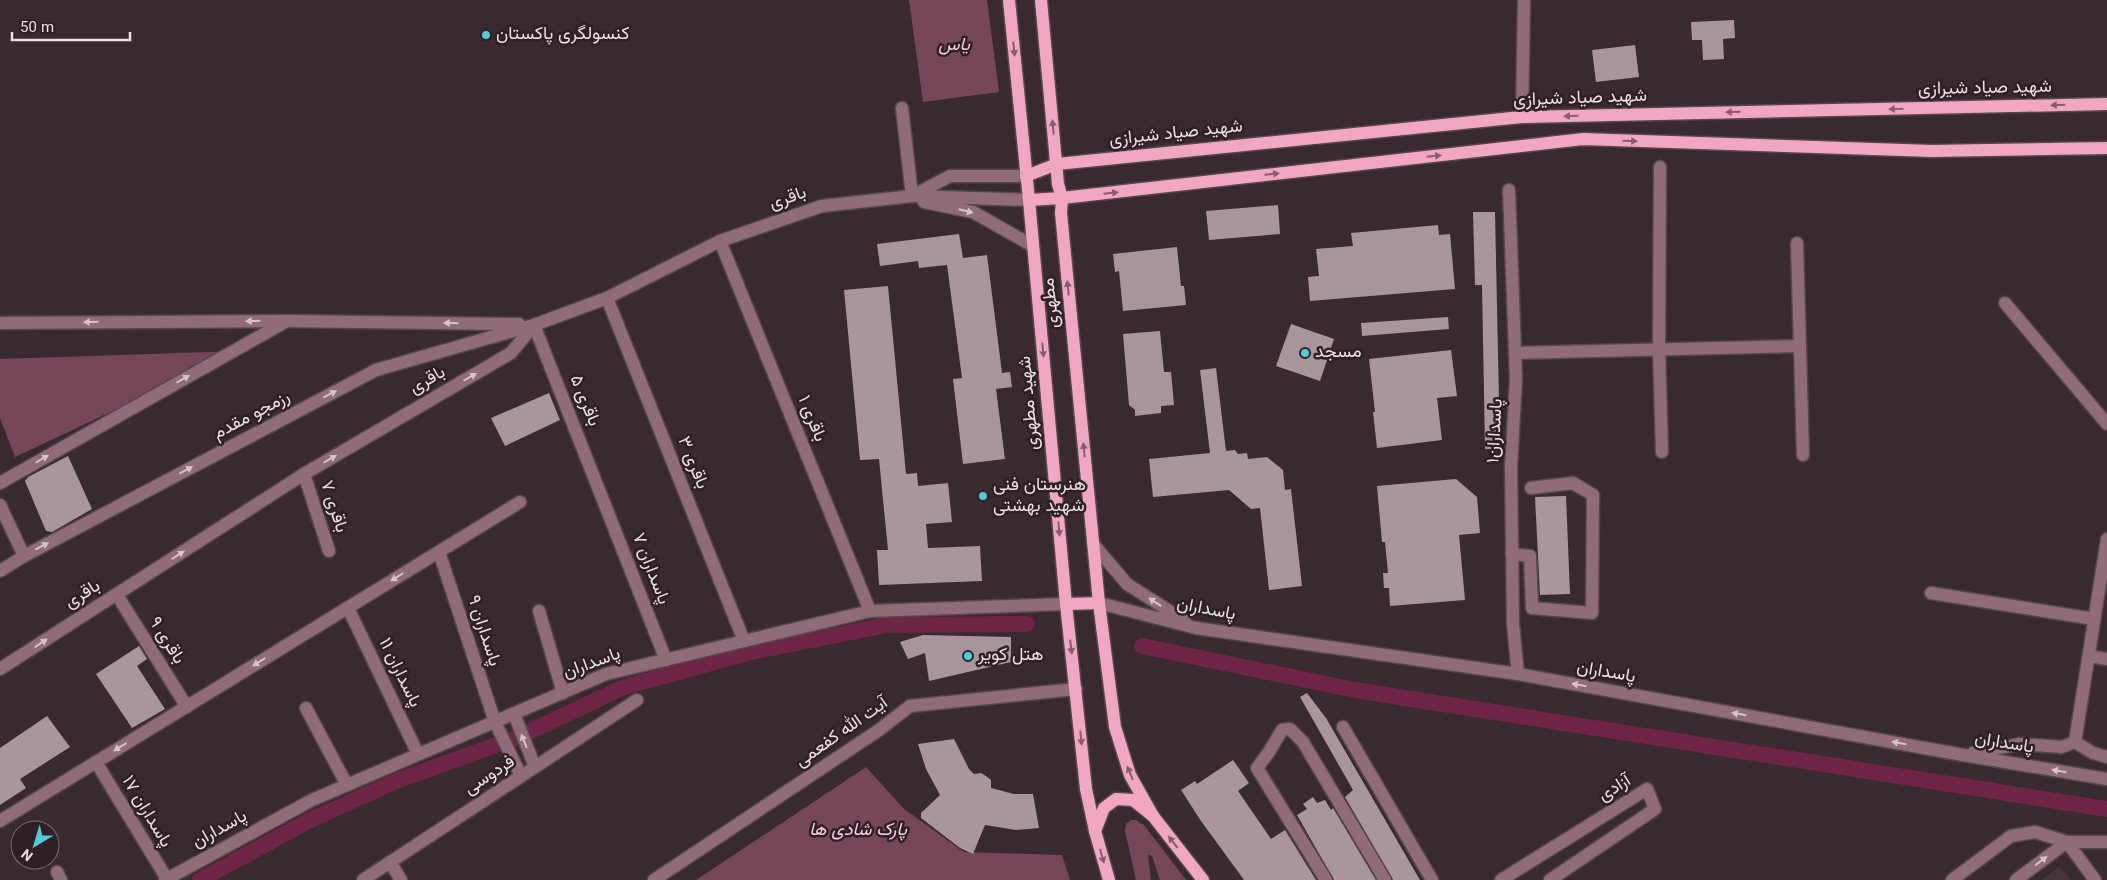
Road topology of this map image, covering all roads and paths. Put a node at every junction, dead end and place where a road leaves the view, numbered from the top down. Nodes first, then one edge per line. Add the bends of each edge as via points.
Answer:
1 (1009, 0) edge
2 (1041, 0) edge
3 (1524, 0) edge
4 (2107, 104) edge
5 (902, 108) dead end
6 (1522, 117) junction
7 (2107, 148) edge
8 (1057, 164) junction
9 (1660, 166) dead end
10 (1026, 176) junction
11 (1509, 190) dead end
12 (907, 197) junction
13 (1062, 198) junction
14 (1030, 200) junction
15 (720, 240) junction
16 (1797, 243) dead end
17 (1033, 246) junction
18 (607, 298) junction
19 (2004, 303) dead end
20 (287, 321) junction
21 (0, 323) edge
22 (534, 325) junction
23 (1800, 346) junction
24 (1659, 349) junction
25 (1515, 353) junction
26 (2107, 424) edge
27 (1662, 452) dead end
28 (1803, 455) dead end
29 (304, 474) junction
30 (0, 483) edge
31 (1531, 488) dead end
32 (602, 491) joint
33 (520, 502) dead end
34 (0, 505) edge
35 (2107, 539) edge
36 (1093, 544) junction
37 (329, 551) dead end
38 (438, 552) junction
39 (1512, 554) junction
40 (24, 556) junction
41 (0, 571) edge
42 (1931, 593) dead end
43 (117, 594) junction
44 (1099, 603) junction
45 (1066, 604) junction
46 (348, 608) junction
47 (539, 611) dead end
48 (870, 611) junction
49 (2094, 619) junction
50 (1196, 628) junction
51 (744, 641) junction
52 (2088, 656) junction
53 (2107, 659) edge
54 (666, 660) junction
55 (0, 669) edge
56 (1518, 674) junction
57 (1076, 689) junction
58 (563, 693) junction
59 (637, 700) dead end
60 (187, 707) junction
61 (306, 708) dead end
62 (514, 714) junction
63 (495, 722) junction
64 (1343, 727) dead end
65 (2075, 742) junction
66 (418, 754) junction
67 (1963, 755) junction
68 (2107, 756) edge
69 (96, 762) junction
70 (535, 767) junction
71 (521, 776) junction
72 (2107, 779) edge
73 (347, 785) junction
74 (1153, 816) junction
75 (0, 821) edge
76 (1095, 831) junction
77 (2067, 842) junction
78 (2107, 842) edge
79 (390, 862) junction
80 (166, 880) edge
81 (363, 880) edge
82 (401, 880) edge
83 (654, 880) edge
84 (1109, 880) edge
85 (1203, 880) edge
86 (1326, 880) edge
87 (1385, 880) edge
88 (1432, 880) edge
89 (1501, 880) edge
90 (1550, 880) edge
91 (1952, 880) edge
92 (2016, 880) edge
93 (2095, 880) edge

1 -> 10 main road, شهید مطهری
8 -> 2 main road, مطهری
3 - 6 street
4 -> 6 main road, شهید صیاد شیرازی
5 - 12 street
6 - 8 main road, شهید صیاد شیرازی
13 -> 7 main road via 1583,139 1932,151
8 - 10 main road, شهید صیاد شیرازی
8 - 13 main road, مطهری
9 - 24 street
10 - 12 street via 950,176
10 - 14 main road, شهید مطهری
11 - 25 street, پاسداران۱
12 - 14 street, باقری
12 - 15 street, باقری via 822,206
12 -> 17 street via 973,212
13 - 14 main road
36 -> 13 main road, مطهری
14 - 17 main road, شهید مطهری
15 - 18 street, باقری
15 - 48 street, باقری ۱
16 - 23 street
17 -> 45 main road, شهید مطهری
18 - 22 street, باقری
18 - 51 street, باقری ۳
19 - 26 street
20 -> 21 street
22 -> 20 street
30 -> 20 street
29 -> 22 street, باقری via 511,353
22 - 32 street, باقری ۵
40 -> 22 street, رزمجو مقدم via 376,370
23 - 24 street
23 - 28 street
24 - 25 street
24 - 27 street
25 - 39 street, پاسداران۱
29 - 37 street, باقری ۷
43 -> 29 street, باقری
31 - 39 street via 1573,483 1594,495 1592,613 1532,608 1530,556
32 - 54 street, پاسداران ۷
33 - 38 street
34 - 40 street
35 - 49 street
36 - 44 main road, مطهری
50 -> 36 street via 1127,584
38 -> 46 street
38 - 63 street, پاسداران ۹
39 - 56 street, پاسداران۱
40 - 41 street, رزمجو مقدم
42 - 49 street
55 -> 43 street, باقری
43 - 60 street, باقری ۹
44 - 45 main road
44 - 50 street, پاسداران
74 -> 44 main road via 1130,774 1115,727
45 - 48 street, پاسداران
45 -> 57 main road, شهید مطهری
46 -> 60 street
46 - 66 street, پاسداران ۱۱
47 - 58 street
48 - 51 street, پاسداران
49 - 52 street
50 - 56 street, پاسداران
51 - 54 street, پاسداران
52 - 53 street
52 - 65 street
54 - 58 street, پاسداران via 606,674
67 -> 56 street, پاسداران
57 -> 76 main road, شهید مطهری via 1086,789
57 - 83 street, آیت الله کفعمی via 910,706
58 - 62 street, پاسداران
59 - 70 street, فردوسی
60 -> 69 street
61 - 73 street
62 - 63 street, پاسداران
70 -> 62 street
63 - 66 street, پاسداران
63 - 71 street, پاسداران ۹
64 - 88 street
65 - 67 street via 2062,747 2020,744
65 - 68 street via 2093,753
66 - 73 street, پاسداران
72 -> 67 street, پاسداران
69 - 75 street
69 - 80 street, پاسداران ۱۷
70 - 71 street, فردوسی
71 - 79 street, فردوسی
73 - 80 street, پاسداران via 312,800
74 - 76 main road via 1133,800 1116,799 1104,808
85 -> 74 main road
76 -> 84 main road, شهید مطهری
77 - 78 street
77 - 91 street via 2035,832 2012,836
92 -> 77 street
77 - 93 street
79 - 81 street, فردوسی
79 - 82 street
86 - 87 street via 1257,768 1282,730 1290,729 1303,742
89 - 90 street, آزادی via 1647,790 1655,809

